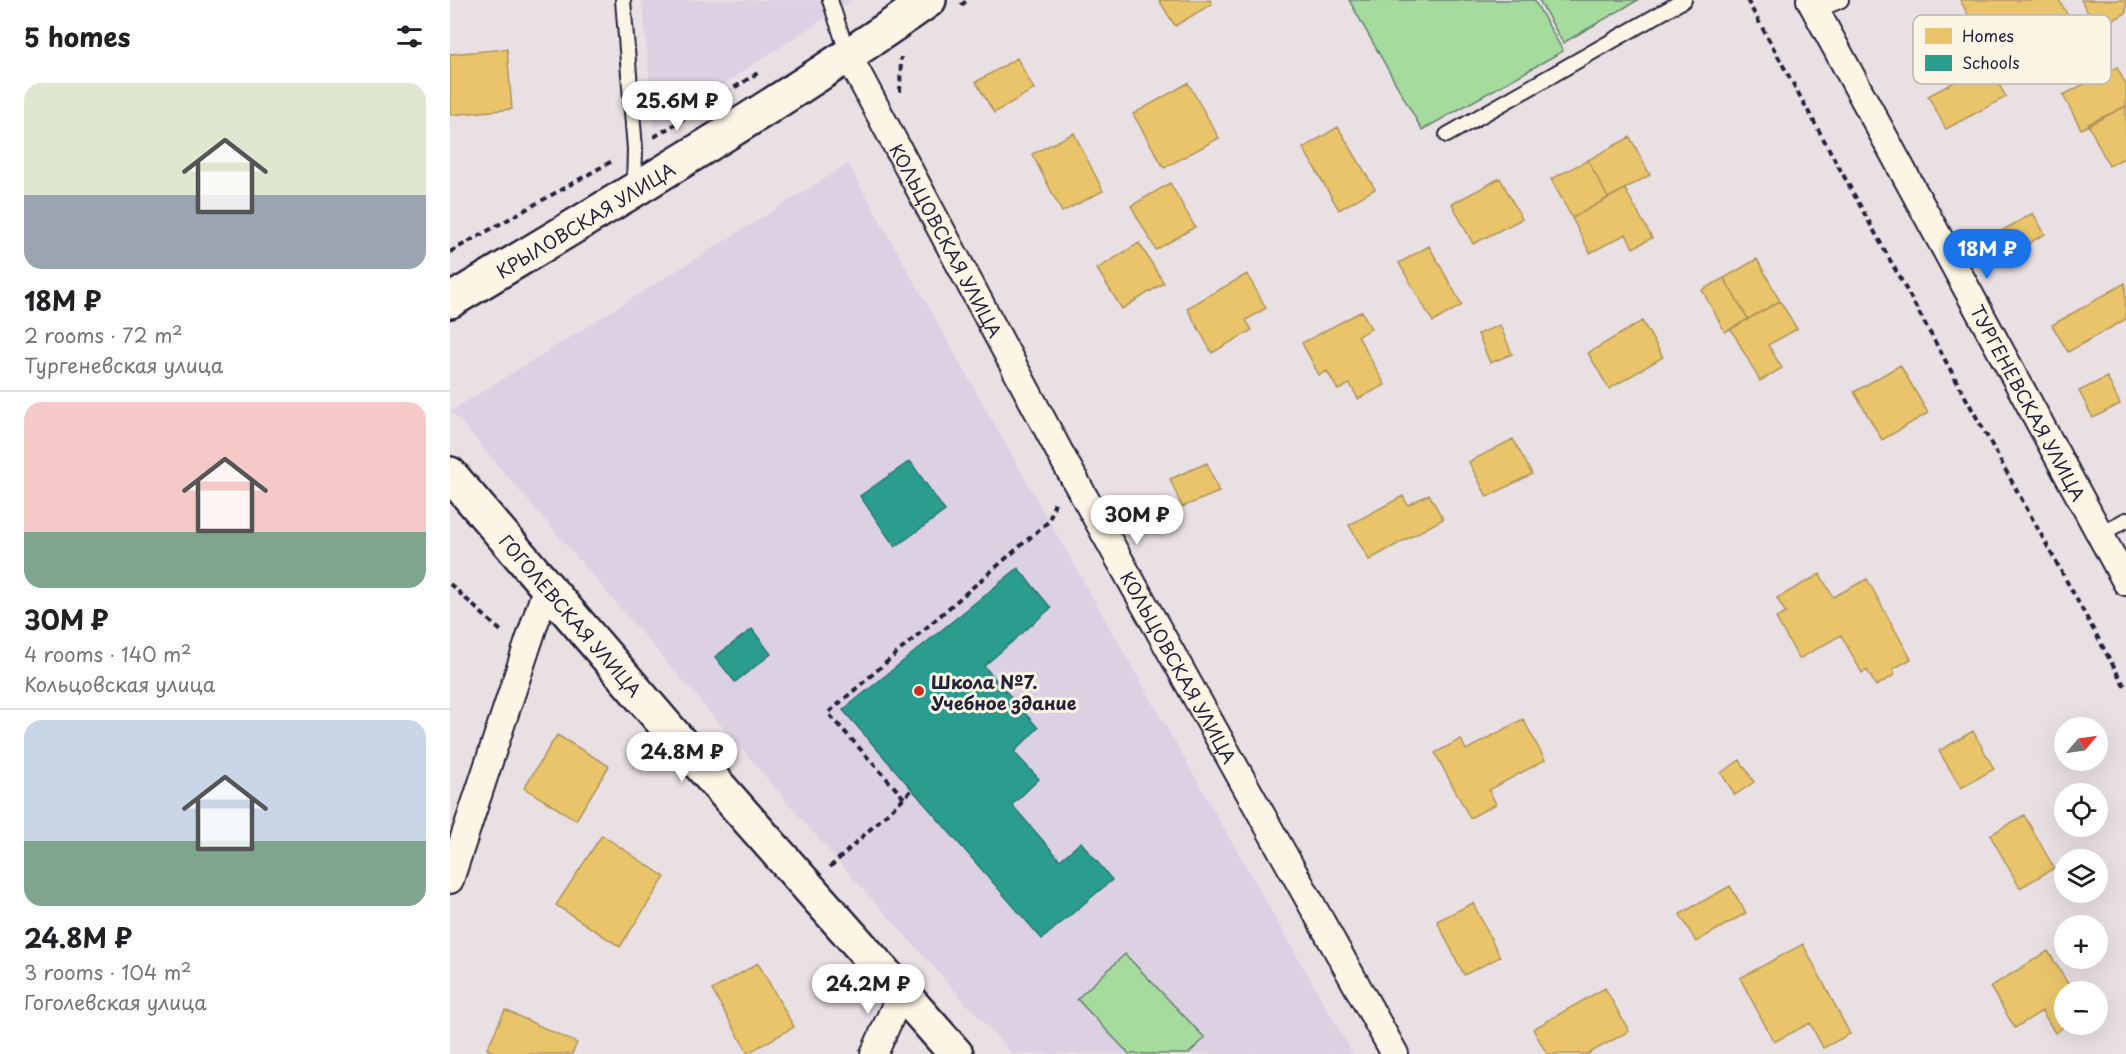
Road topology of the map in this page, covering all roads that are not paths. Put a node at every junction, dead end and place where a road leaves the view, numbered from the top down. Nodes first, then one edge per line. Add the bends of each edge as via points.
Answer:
1 (623, 0) edge
2 (830, 0) edge
3 (1684, 0) edge
4 (1841, 0) edge
5 (944, 3) edge
6 (1813, 6) edge
7 (848, 55) junction
8 (1447, 135) dead end
9 (634, 190) junction
10 (450, 301) edge
11 (450, 474) edge
12 (2126, 520) edge
13 (2100, 534) junction
14 (2126, 582) edge
15 (547, 586) junction
16 (450, 880) edge
17 (901, 993) junction
18 (874, 1054) edge
19 (956, 1054) edge
20 (1395, 1054) edge

1 - 9 lane
2 - 7 lane
3 - 8 lane
4 - 6 lane
5 - 7 street, КРЫЛОВСКАЯ УЛИЦА
6 - 13 street, ТУРГЕНЕВСКАЯ УЛИЦА
7 - 9 street, КРЫЛОВСКАЯ УЛИЦА
7 - 20 street, КОЛЬЦОВСКАЯ УЛИЦА via 1066,464
9 - 10 street, КРЫЛОВСКАЯ УЛИЦА
11 - 15 street, ГОГОЛЕВСКАЯ УЛИЦА
12 - 13 lane
13 - 14 street, ТУРГЕНЕВСКАЯ УЛИЦА
15 - 16 street
15 - 17 street, ГОГОЛЕВСКАЯ УЛИЦА
17 - 18 street
17 - 19 street, ГОГОЛЕВСКАЯ УЛИЦА

